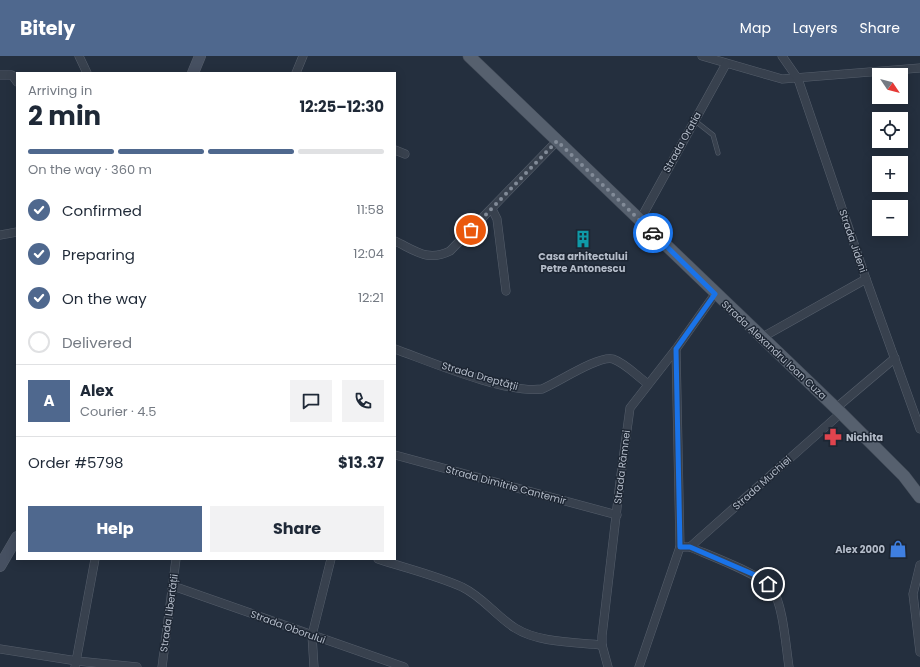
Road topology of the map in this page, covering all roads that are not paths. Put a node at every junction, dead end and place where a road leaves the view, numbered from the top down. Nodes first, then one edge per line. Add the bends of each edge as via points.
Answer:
1 (79, 56) edge
2 (200, 56) edge
3 (303, 56) edge
4 (468, 56) edge
5 (702, 56) edge
6 (782, 56) edge
7 (726, 64) junction
8 (920, 68) edge
9 (87, 72) edge
10 (193, 72) edge
11 (296, 72) edge
12 (0, 75) edge
13 (798, 79) junction
14 (16, 81) edge
15 (694, 120) junction
16 (557, 141) junction
17 (396, 150) edge
18 (718, 153) dead end
19 (405, 154) dead end
20 (492, 209) junction
21 (640, 220) junction
22 (16, 232) edge
23 (0, 234) edge
24 (396, 241) edge
25 (866, 279) junction
26 (506, 292) dead end
27 (715, 294) junction
28 (761, 338) junction
29 (396, 349) edge
30 (676, 349) junction
31 (895, 358) junction
32 (648, 384) junction
33 (838, 411) junction
34 (920, 429) edge
35 (396, 455) edge
36 (920, 497) edge
37 (617, 515) junction
38 (16, 539) edge
39 (680, 547) junction
40 (690, 547) junction
41 (94, 560) edge
42 (176, 560) edge
43 (331, 560) edge
44 (381, 560) edge
45 (920, 565) edge
46 (0, 566) edge
47 (173, 586) junction
48 (312, 635) junction
49 (602, 645) junction
50 (0, 649) edge
51 (920, 652) edge
52 (76, 664) edge
53 (137, 667) edge
54 (162, 667) edge
55 (314, 667) edge
56 (404, 667) edge
57 (608, 667) edge
58 (639, 667) edge
59 (789, 667) edge

1 - 9 street
2 - 10 street
3 - 11 street
4 - 16 main road, Strada Alexandru Ioan Cuza
5 - 7 street
6 - 13 street, Strada Jideni
7 - 13 street via 770,77
7 - 15 street, Strada Oratia
8 - 13 street
12 - 14 street via 12,76
13 - 25 street, Strada Jideni
15 - 18 lane via 713,135
15 - 21 street, Strada Oratia
16 - 20 street
16 - 21 main road, Strada Alexandru Ioan Cuza
17 - 19 street
20 - 24 street via 450,251 439,256 425,255
20 - 26 street via 497,219
21 - 27 main road, Strada Alexandru Ioan Cuza
22 - 23 street
25 - 28 street
25 - 31 street, Strada Jideni
27 - 28 main road, Strada Alexandru Ioan Cuza
27 - 30 street, Strada Râmnei
28 - 33 main road, Strada Alexandru Ioan Cuza
29 - 32 street, Strada Dreptății via 517,388 542,388 608,358 619,362
30 - 32 street, Strada Râmnei
30 - 39 street
31 - 33 street, Strada Muchiei
31 - 34 street, Strada Jideni
32 - 37 street, Strada Râmnei via 630,408
33 - 36 main road, Strada Alexandru Ioan Cuza via 904,476
33 - 40 street, Strada Muchiei
35 - 37 street, Strada Dimitrie Cantemir
37 - 49 street, Strada Râmnei
38 - 46 street
39 - 40 street
39 - 58 street
40 - 59 street via 755,575 773,589 781,615
41 - 52 street
42 - 47 street, Strada Libertății
43 - 48 street
44 - 49 street via 463,587 479,597 510,624 527,633 542,638
45 - 51 street via 913,594
47 - 48 street, Strada Oborului
47 - 54 street, Strada Libertății
48 - 55 street
48 - 56 street, Strada Oborului
49 - 57 street, Strada Râmnei
50 - 52 street
52 - 53 street

